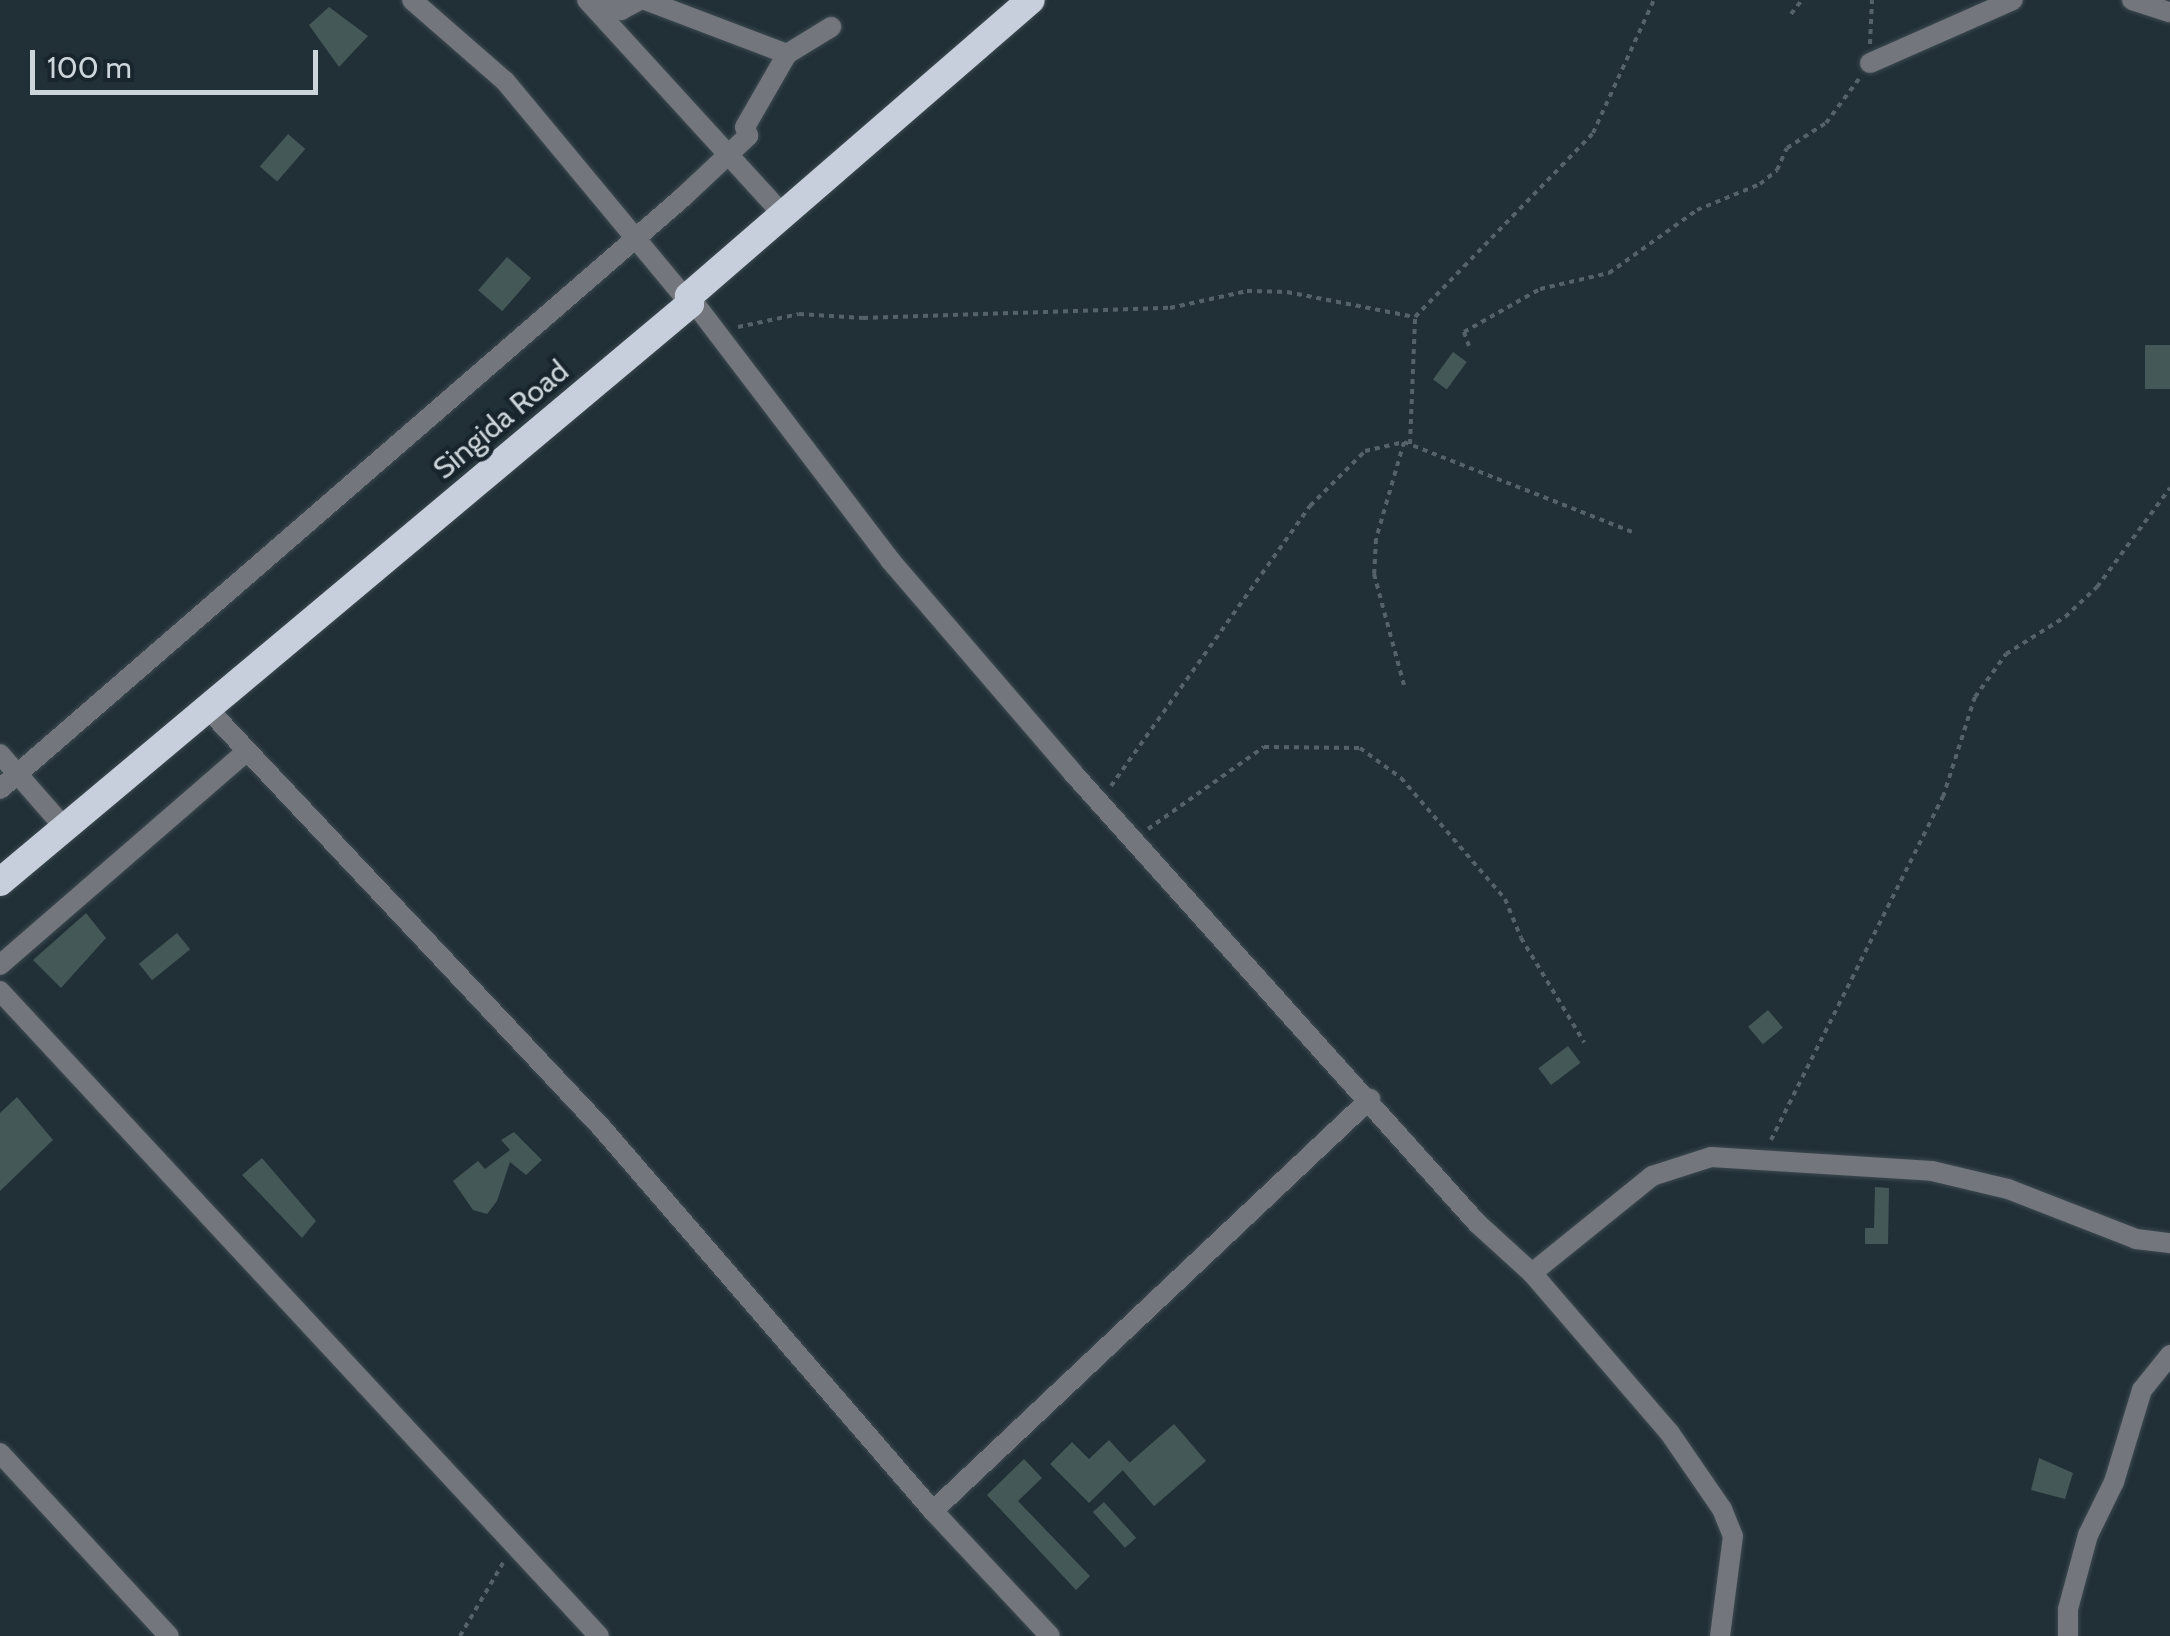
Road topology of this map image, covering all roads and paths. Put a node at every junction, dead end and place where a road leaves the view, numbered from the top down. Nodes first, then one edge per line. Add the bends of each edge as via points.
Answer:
1 (412, 0) edge
2 (589, 0) edge
3 (642, 0) edge
4 (1031, 0) edge
5 (1654, 0) edge
6 (1802, 0) edge
7 (1872, 0) edge
8 (2013, 0) edge
9 (2132, 0) edge
10 (2170, 12) edge
11 (1791, 14) dead end
12 (831, 27) dead end
13 (787, 54) junction
14 (1870, 63) junction
15 (729, 154) junction
16 (785, 216) junction
17 (634, 242) junction
18 (689, 300) junction
19 (1415, 317) junction
20 (719, 331) junction
21 (1469, 346) dead end
22 (1407, 443) junction
23 (2170, 488) edge
24 (1632, 532) dead end
25 (1404, 685) dead end
26 (207, 708) junction
27 (247, 751) junction
28 (0, 754) edge
29 (18, 774) junction
30 (0, 789) edge
31 (1100, 803) junction
32 (64, 828) junction
33 (1131, 839) junction
34 (0, 882) edge
35 (0, 964) edge
36 (0, 991) edge
37 (1584, 1042) dead end
38 (1370, 1099) junction
39 (1760, 1165) junction
40 (2170, 1243) edge
41 (1532, 1272) junction
42 (2170, 1355) edge
43 (0, 1453) edge
44 (932, 1511) junction
45 (513, 1541) junction
46 (170, 1636) edge
47 (460, 1636) edge
48 (599, 1636) edge
49 (1050, 1636) edge
50 (1720, 1636) edge
51 (2068, 1636) edge

1 - 17 street via 505,81
2 - 3 street via 621,10
2 - 15 street
3 - 13 street
4 - 16 highway, Singida Road
5 - 19 path via 1594,133
6 - 11 path
7 - 14 path
8 - 14 street
9 - 10 street
12 - 13 street
13 - 15 street via 745,127 748,136
14 - 21 path via 1826,123 1787,148 1777,170 1760,184 1697,210 1609,273 1540,289 1464,332
15 - 16 street
15 - 17 street
16 - 18 highway, Singida Road
17 - 18 street
17 - 29 street
18 - 20 street
18 - 26 highway, Singida Road
19 - 20 path via 1287,292 1247,291 1170,308 864,318 799,314
19 - 22 path
20 - 31 street via 890,560
22 - 24 path
22 - 25 path via 1376,539 1374,574
22 - 31 path via 1365,451 1310,506
23 - 39 path via 2097,587 2066,617 2006,654 1975,697 1944,796 1846,979 1818,1054
26 - 27 street
26 - 32 highway, Singida Road
27 - 35 street
27 - 44 street via 687,1222
28 - 29 street
29 - 30 street
29 - 32 street
31 - 33 street
32 - 34 highway, Singida Road
33 - 37 path via 1182,811 1264,746 1360,748 1401,778 1505,898 1527,950
33 - 38 street
36 - 45 street
38 - 41 street via 1477,1223
38 - 44 street
39 - 40 street via 1932,1171 2008,1189 2136,1239
39 - 41 street via 1712,1158 1670,1165
41 - 50 street via 1669,1432 1722,1508 1733,1536
42 - 51 street via 2142,1390 2114,1482 2088,1536 2068,1609
43 - 46 street
44 - 49 street
45 - 47 path
45 - 48 street

